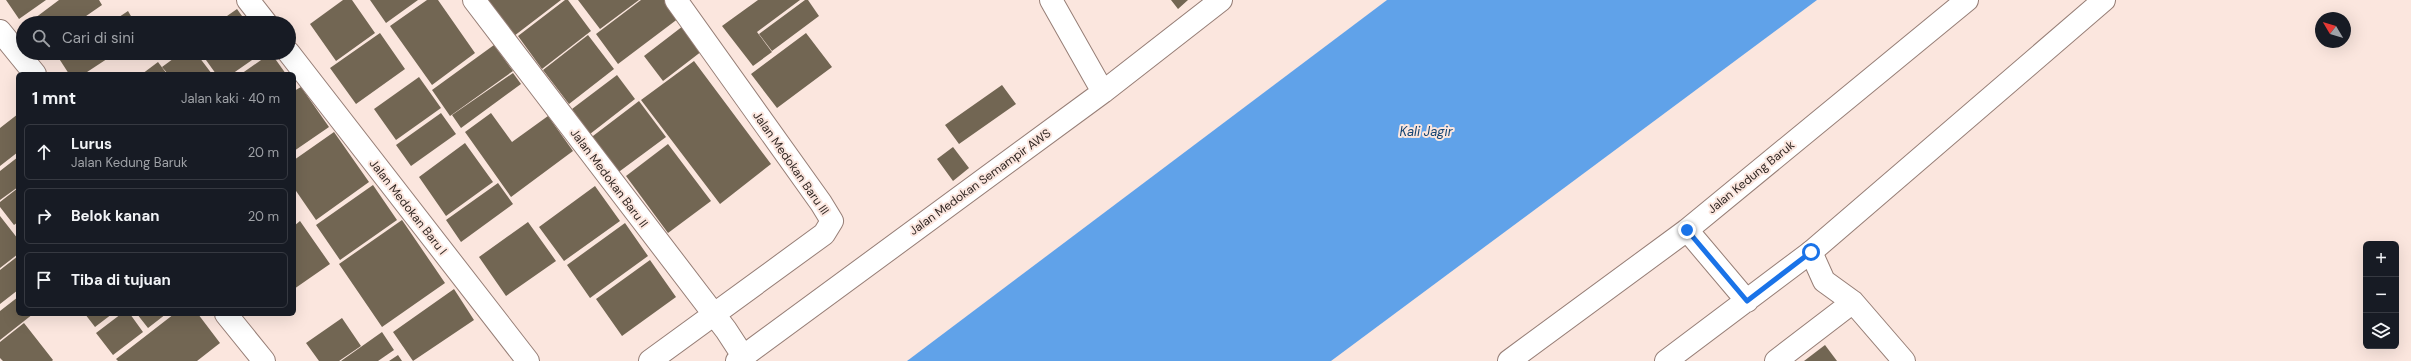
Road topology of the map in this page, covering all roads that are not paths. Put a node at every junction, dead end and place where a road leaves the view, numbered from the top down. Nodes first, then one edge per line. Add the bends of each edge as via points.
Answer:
1 (248, 0) edge
2 (474, 0) edge
3 (676, 0) edge
4 (1051, 0) edge
5 (1221, 0) edge
6 (1967, 0) edge
7 (2104, 0) edge
8 (261, 16) edge
9 (0, 31) edge
10 (16, 51) edge
11 (24, 60) edge
12 (294, 60) edge
13 (33, 72) edge
14 (1103, 92) junction
15 (1687, 230) junction
16 (1811, 252) junction
17 (1747, 301) junction
18 (1853, 302) junction
19 (712, 314) junction
20 (228, 316) edge
21 (740, 359) edge
22 (264, 361) edge
23 (528, 361) edge
24 (650, 361) edge
25 (1510, 361) edge
26 (1666, 361) edge
27 (1776, 361) edge
28 (1904, 361) edge

1 - 8 street
2 - 19 street, Jalan Medokan Baru II
3 - 19 street, Jalan Medokan Baru III via 832,221 824,234
4 - 14 street
5 - 14 street, Jalan Medokan Semampir AWS
6 - 15 street, Jalan Kedung Baruk
7 - 16 street
9 - 10 street
11 - 13 street
12 - 23 street, Jalan Medokan Baru I
14 - 21 street, Jalan Medokan Semampir AWS
15 - 17 street
15 - 25 street, Jalan Kedung Baruk
16 - 17 street
16 - 18 street via 1824,281
17 - 26 street
18 - 27 street
18 - 28 street
19 - 21 street, Jalan Medokan Baru II
19 - 24 street
20 - 22 street

